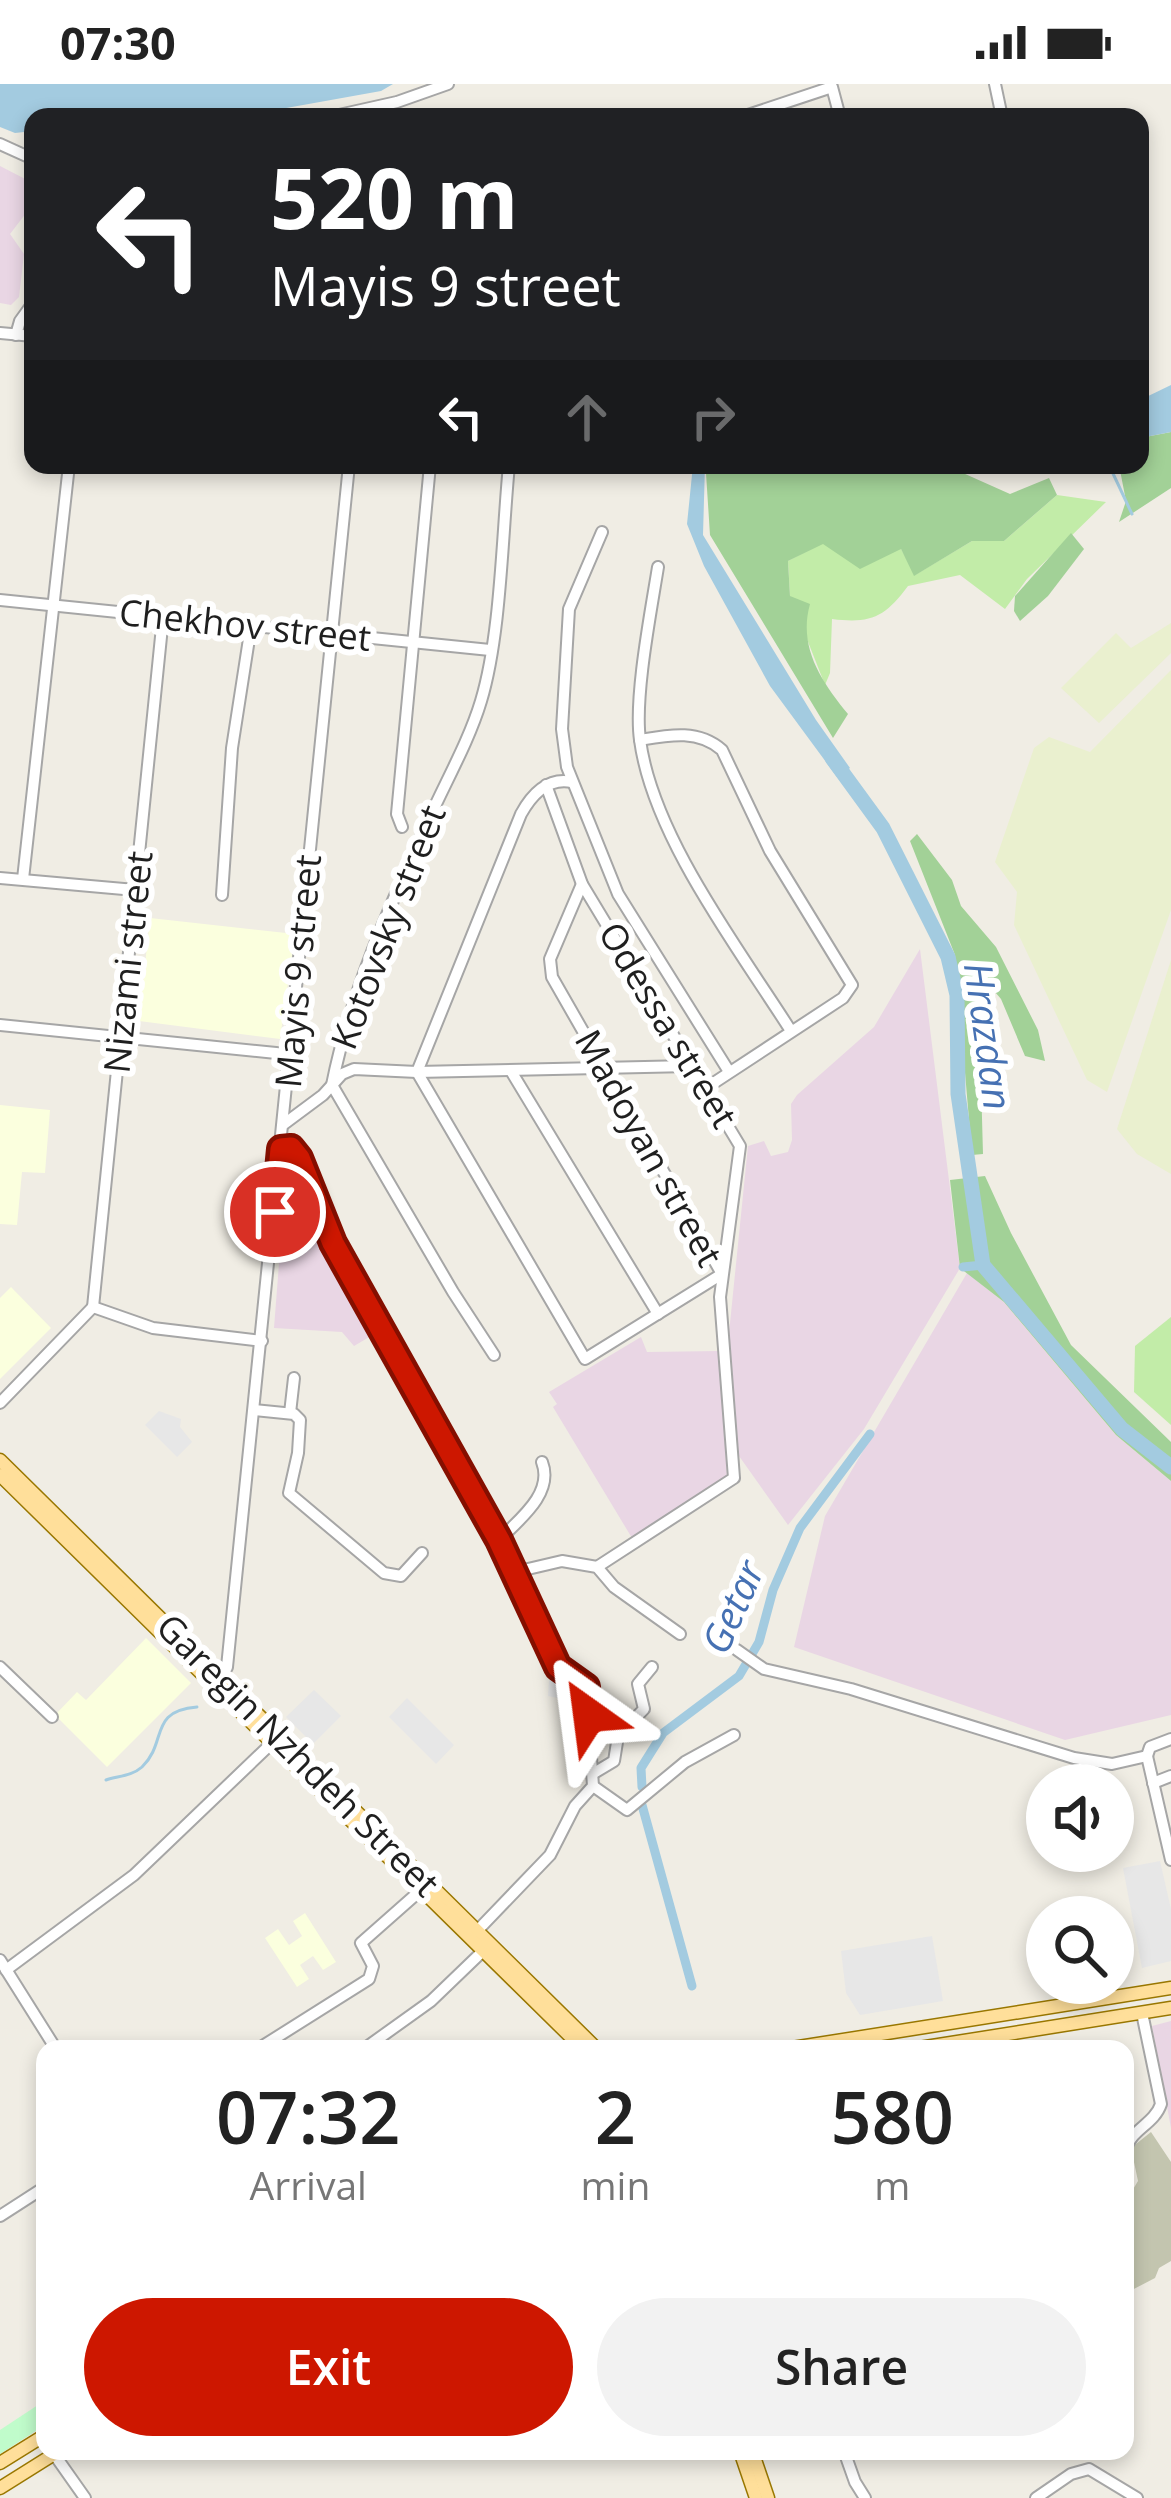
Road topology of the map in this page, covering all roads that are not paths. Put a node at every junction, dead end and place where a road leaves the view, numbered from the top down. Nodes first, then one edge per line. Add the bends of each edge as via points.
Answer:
1 (448, 84) edge
2 (370, 108) edge
3 (769, 108) edge
4 (838, 108) edge
5 (24, 315) edge
6 (0, 333) edge
7 (16, 335) junction
8 (24, 335) edge
9 (68, 474) edge
10 (348, 474) edge
11 (429, 474) edge
12 (508, 474) edge
13 (602, 532) dead end
14 (658, 567) dead end
15 (0, 600) edge
16 (55, 605) junction
17 (163, 616) junction
18 (251, 626) junction
19 (331, 634) junction
20 (412, 642) junction
21 (490, 650) junction
22 (638, 738) junction
23 (572, 782) junction
24 (546, 785) junction
25 (402, 827) dead end
26 (0, 878) edge
27 (23, 879) junction
28 (582, 884) junction
29 (135, 890) junction
30 (222, 895) dead end
31 (0, 1025) edge
32 (791, 1031) junction
33 (121, 1037) junction
34 (286, 1054) junction
35 (690, 1066) junction
36 (606, 1069) junction
37 (728, 1070) junction
38 (511, 1071) junction
39 (418, 1072) junction
40 (332, 1085) junction
41 (706, 1088) junction
42 (284, 1124) junction
43 (281, 1149) junction
44 (722, 1274) junction
45 (93, 1306) junction
46 (658, 1314) junction
47 (262, 1341) junction
48 (494, 1354) dead end
49 (294, 1378) dead end
50 (0, 1403) edge
51 (254, 1410) junction
52 (290, 1414) junction
53 (0, 1460) edge
54 (542, 1462) dead end
55 (0, 1475) edge
56 (499, 1540) junction
57 (422, 1553) dead end
58 (597, 1567) junction
59 (514, 1572) junction
60 (680, 1634) dead end
61 (737, 1649) dead end
62 (0, 1667) edge
63 (652, 1667) dead end
64 (219, 1684) junction
65 (52, 1717) dead end
66 (734, 1735) dead end
67 (1171, 1739) edge
68 (273, 1742) junction
69 (1147, 1756) junction
70 (1171, 1776) edge
71 (594, 1780) junction
72 (1153, 1783) junction
73 (1170, 1850) edge
74 (422, 1890) junction
75 (477, 1930) junction
76 (483, 1951) junction
77 (3, 1965) edge
78 (1171, 1988) edge
79 (1171, 2008) edge
80 (1142, 2013) junction
81 (50, 2040) edge
82 (272, 2040) edge
83 (377, 2040) edge
84 (574, 2040) edge
85 (588, 2040) edge
86 (883, 2040) edge
87 (970, 2040) edge
88 (1134, 2136) edge
89 (36, 2193) edge
90 (0, 2216) edge
91 (36, 2442) edge
92 (43, 2460) edge
93 (60, 2460) edge
94 (743, 2460) edge
95 (755, 2460) edge
96 (847, 2460) edge
97 (0, 2463) edge
98 (0, 2488) edge
99 (85, 2498) edge
100 (756, 2498) edge
101 (768, 2498) edge
102 (865, 2498) edge
103 (1036, 2498) edge
104 (1137, 2498) edge

1 - 2 street
3 - 4 street via 832,87
5 - 7 street
6 - 7 street
7 - 8 street
9 - 16 street
10 - 19 street, Mayis 9 street
11 - 20 street
12 - 21 street, Kotovsky street
13 - 23 street, Odessa street via 569,609 562,729
14 - 22 street
15 - 16 street, Chekhov street
16 - 17 street, Chekhov street
16 - 27 street
17 - 18 street, Chekhov street
17 - 29 street, Nizami street
18 - 19 street, Chekhov street
18 - 30 street
19 - 20 street, Chekhov street
19 - 34 street, Mayis 9 street
20 - 21 street, Chekhov street
20 - 25 street
21 - 40 street, Kotovsky street via 480,707 358,993
22 - 32 street via 688,870
22 - 32 street via 689,736 722,750 770,851 852,985
23 - 24 street
23 - 37 street, Odessa street via 618,894
24 - 28 street, Odessa street
24 - 39 street via 521,814
26 - 27 street
27 - 29 street
28 - 35 street, Odessa street
28 - 36 street, Madoyan street via 548,965
29 - 33 street, Nizami street
31 - 33 street
32 - 37 street
33 - 34 street
33 - 45 street, Nizami street
34 - 42 street, Mayis 9 street
35 - 36 street
35 - 41 street, Odessa street
36 - 38 street
36 - 44 street, Madoyan street
37 - 41 street
38 - 39 street
38 - 46 street
39 - 40 street via 354,1069
39 - 46 street via 580,1356 589,1358
40 - 42 street
40 - 48 street, Kotovsky street
41 - 44 street, Odessa street via 740,1145
42 - 43 street, Mayis 9 street
43 - 47 street, Mayis 9 street
43 - 56 street via 299,1158 333,1243
44 - 46 street
44 - 58 street, Madoyan street via 734,1478
45 - 47 street via 152,1328
45 - 50 street
47 - 51 street, Mayis 9 street
49 - 52 street
51 - 52 street
51 - 64 street, Mayis 9 street
52 - 57 street via 300,1420 289,1493 384,1573 401,1576
53 - 64 main road, Garegin Nzhdeh Street
54 - 56 street via 544,1487
55 - 64 main road, Garegin Nzhdeh Street
56 - 59 street
58 - 59 street via 562,1561
58 - 60 street
59 - 71 street via 558,1667 586,1687
61 - 69 street via 764,1669 1074,1758 1112,1764
62 - 65 street
63 - 71 street via 638,1684 644,1709
64 - 68 main road, Garegin Nzhdeh Street
64 - 75 main road, Garegin Nzhdeh Street
66 - 71 street via 685,1762 627,1810
67 - 69 street
68 - 74 main road, Garegin Nzhdeh Street
68 - 77 street via 134,1875
69 - 72 street
70 - 72 street
71 - 75 street via 550,1856
72 - 73 street
74 - 76 main road, Garegin Nzhdeh Street
74 - 82 street via 362,1943 374,1966 369,1979
75 - 85 main road, Garegin Nzhdeh Street
76 - 83 street
76 - 84 main road, Garegin Nzhdeh Street
77 - 81 street
78 - 86 main road
79 - 80 main road
80 - 87 main road
80 - 88 street via 1161,2104
89 - 90 street
91 - 97 main road
92 - 98 main road
93 - 99 street
94 - 100 main road
95 - 101 main road
96 - 102 street
103 - 104 street via 1089,2469

